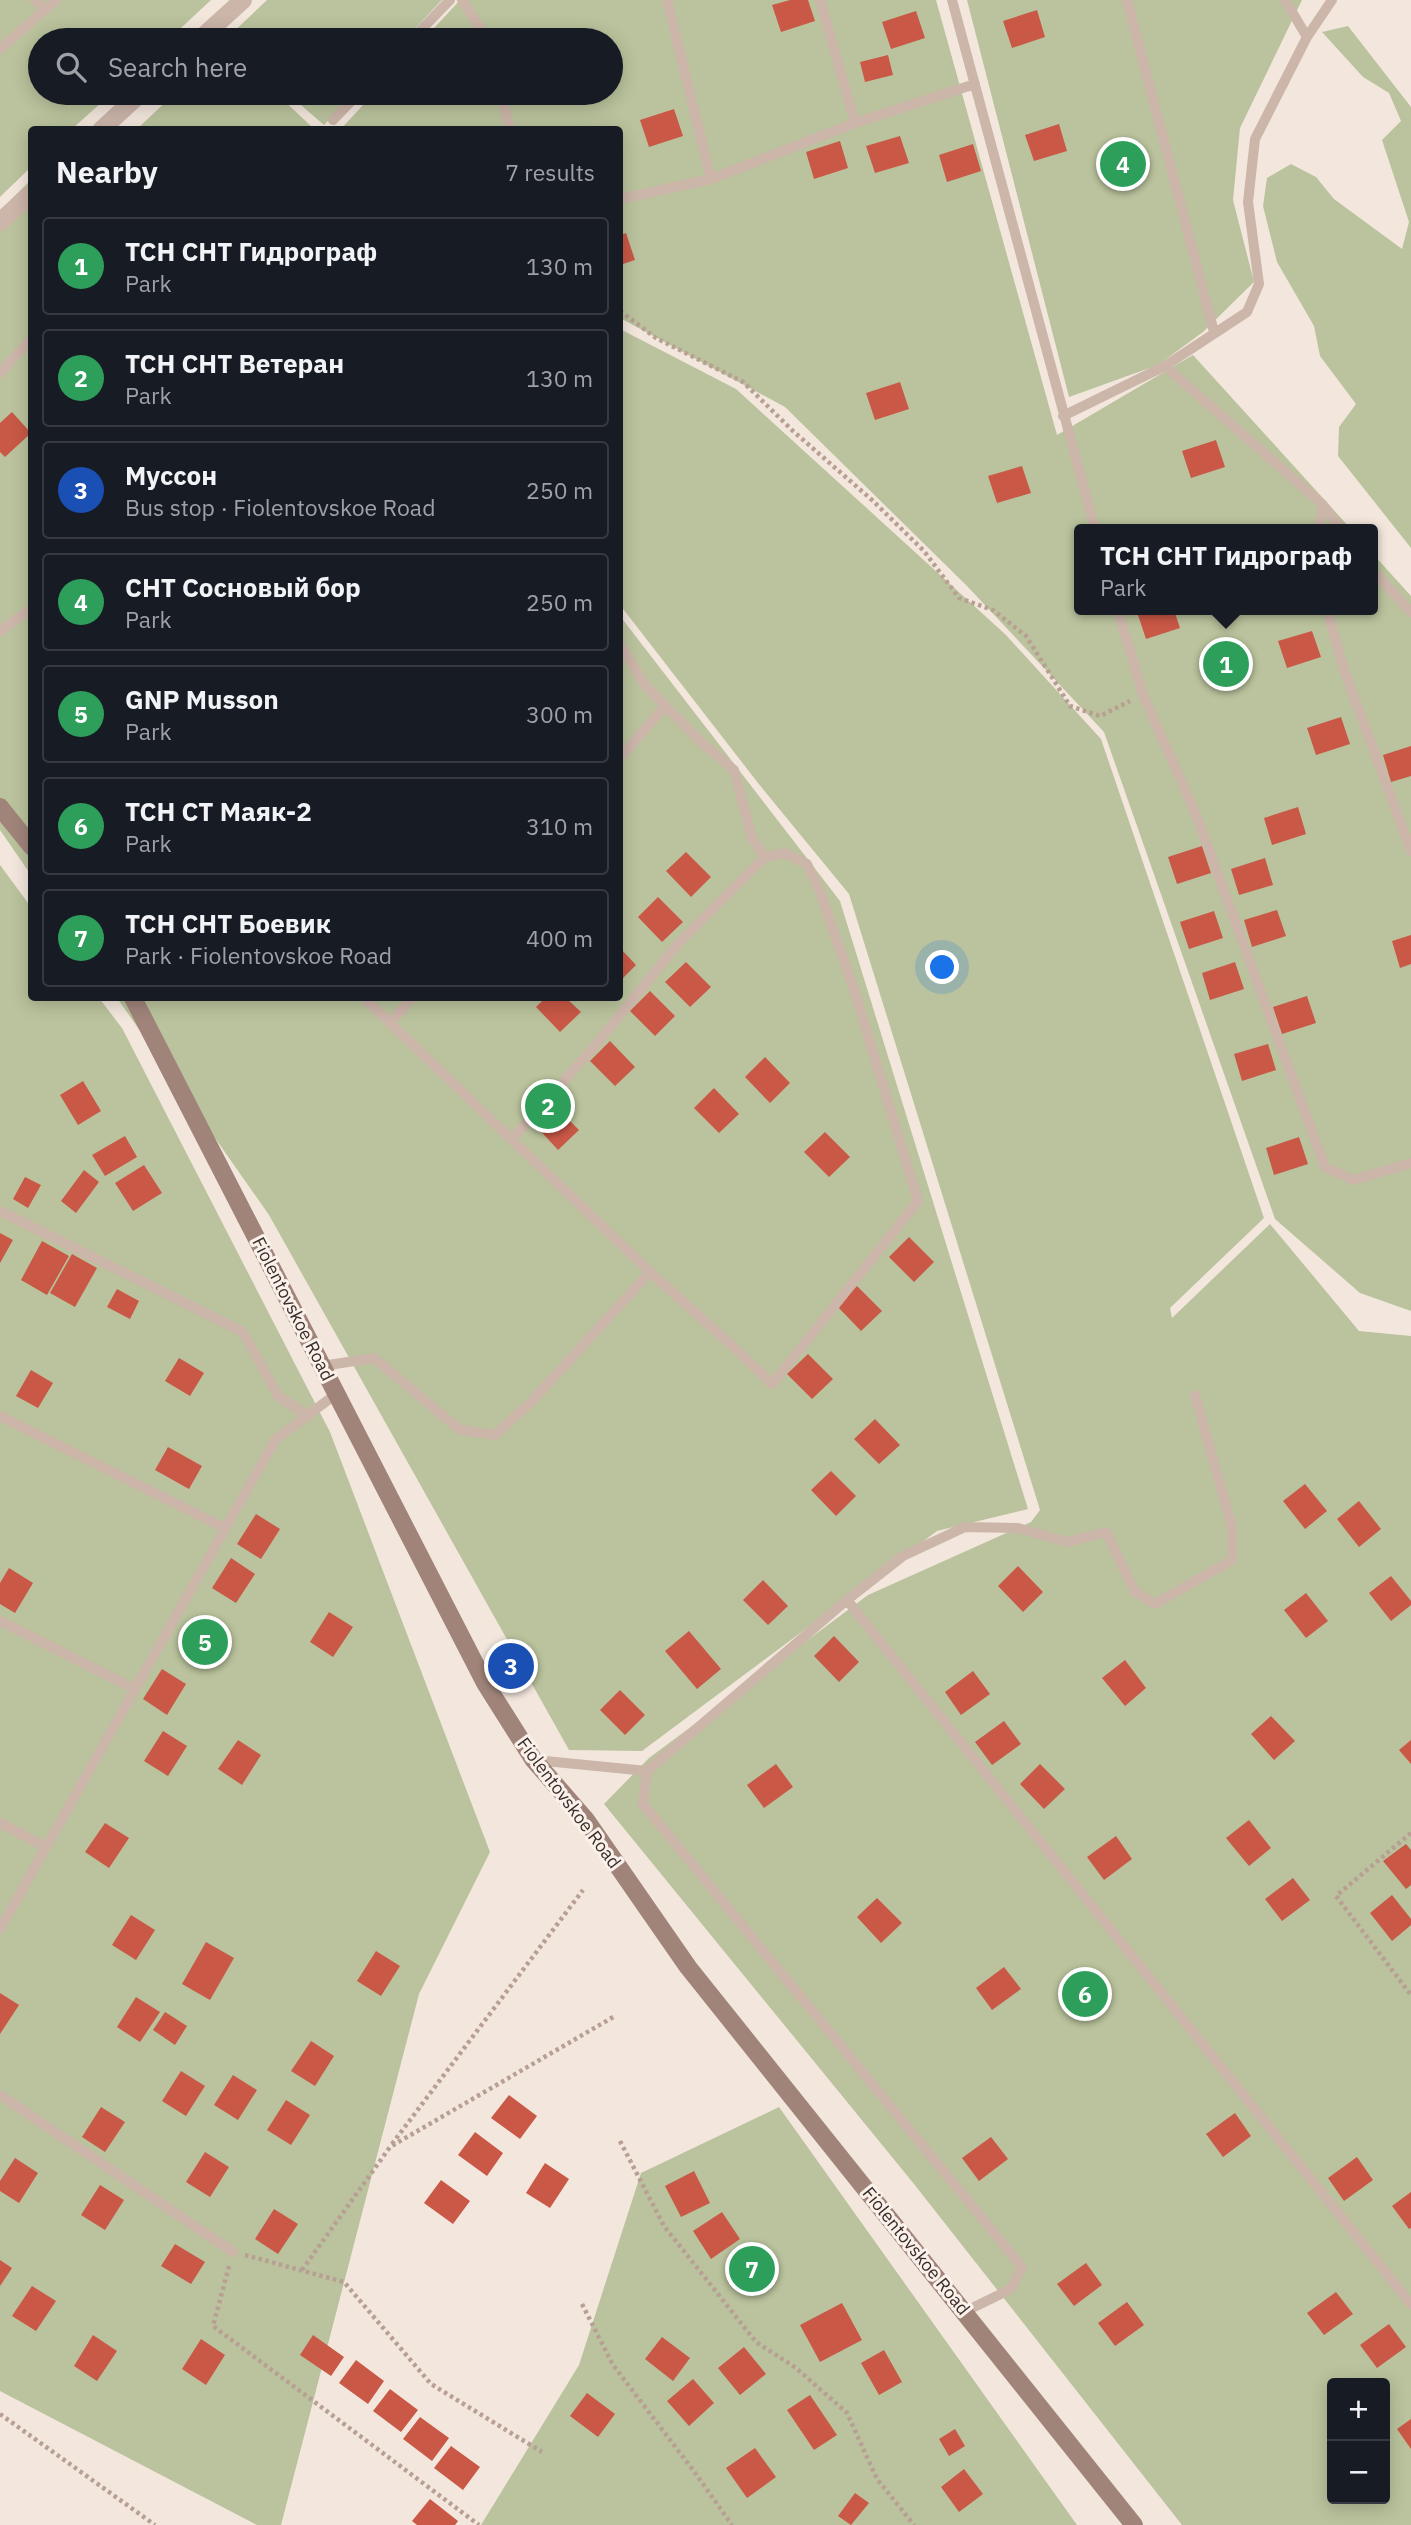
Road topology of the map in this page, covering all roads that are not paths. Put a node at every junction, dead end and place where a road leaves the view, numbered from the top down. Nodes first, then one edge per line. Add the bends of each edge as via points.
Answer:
1 (35, 0) edge
2 (55, 0) edge
3 (243, 0) edge
4 (450, 0) edge
5 (462, 0) edge
6 (667, 0) edge
7 (820, 0) edge
8 (952, 0) edge
9 (1127, 0) edge
10 (1285, 0) edge
11 (1332, 0) edge
12 (44, 10) junction
13 (212, 28) edge
14 (423, 28) edge
15 (480, 28) edge
16 (1307, 37) junction
17 (0, 49) edge
18 (975, 84) junction
19 (129, 105) edge
20 (347, 105) edge
21 (504, 105) edge
22 (332, 120) dead end
23 (855, 123) junction
24 (107, 126) edge
25 (509, 126) edge
26 (711, 179) junction
27 (28, 197) edge
28 (623, 198) edge
29 (0, 222) edge
30 (1214, 332) junction
31 (28, 342) edge
32 (1166, 366) junction
33 (0, 373) edge
34 (1063, 416) junction
35 (1322, 505) junction
36 (1094, 524) edge
37 (1320, 524) edge
38 (1337, 524) edge
39 (1378, 576) edge
40 (28, 611) edge
41 (1411, 612) edge
42 (1119, 615) edge
43 (1328, 615) edge
44 (0, 631) edge
45 (623, 649) edge
46 (665, 706) junction
47 (623, 755) edge
48 (0, 807) edge
49 (28, 842) edge
50 (1411, 851) edge
51 (765, 857) junction
52 (135, 1001) edge
53 (367, 1001) edge
54 (409, 1001) edge
55 (390, 1023) junction
56 (512, 1139) junction
57 (1411, 1163) edge
58 (0, 1211) edge
59 (650, 1272) junction
60 (322, 1366) junction
61 (336, 1394) junction
62 (1195, 1395) dead end
63 (0, 1416) edge
64 (307, 1416) junction
65 (225, 1528) junction
66 (847, 1600) junction
67 (0, 1621) edge
68 (135, 1689) junction
69 (533, 1759) junction
70 (648, 1771) junction
71 (0, 1823) edge
72 (46, 1847) junction
73 (0, 1929) edge
74 (0, 2095) edge
75 (233, 2252) road end
76 (1411, 2304) edge
77 (964, 2312) junction
78 (1134, 2525) edge

1 - 12 lane
2 - 12 lane
3 - 13 street
4 - 14 lane
5 - 15 lane
6 - 26 lane
7 - 23 lane
8 - 18 lane
9 - 30 lane
10 - 16 lane
11 - 16 lane
12 - 17 lane
16 - 30 lane via 1255,139 1248,202 1259,284 1247,312
18 - 23 lane
18 - 34 lane
19 - 24 street
20 - 22 lane
21 - 25 lane
23 - 26 lane
26 - 28 lane
27 - 29 street
30 - 32 lane
31 - 33 lane
32 - 34 lane
32 - 35 lane
34 - 36 lane
35 - 37 lane
35 - 38 lane
39 - 41 lane
40 - 44 lane
42 - 57 lane via 1143,695 1195,812 1325,1167 1353,1180
43 - 50 lane via 1345,673
45 - 46 lane via 645,685
46 - 47 lane
46 - 51 lane via 734,770 752,838
48 - 49 main road
51 - 56 lane via 678,944
51 - 59 lane via 785,853 807,864 812,873 855,993 918,1201 772,1384
52 - 60 main road, Fiolentovskoe Road
53 - 55 lane
54 - 55 lane
55 - 56 lane
56 - 59 lane
58 - 64 lane via 243,1332 278,1396
59 - 60 lane via 495,1435 460,1430 374,1358
60 - 61 main road, Fiolentovskoe Road
61 - 64 lane
61 - 69 main road, Fiolentovskoe Road via 485,1683
62 - 66 lane via 1232,1527 1232,1560 1155,1604 1135,1592 1106,1532 1067,1542 1018,1528 965,1527 903,1556
63 - 65 lane
64 - 65 lane via 275,1440
65 - 68 lane
66 - 70 lane
66 - 76 lane
67 - 68 lane
68 - 72 lane
69 - 70 lane
69 - 77 main road, Fiolentovskoe Road via 586,1821 688,1967
70 - 77 lane via 643,1804 1022,2267 1011,2289
71 - 72 lane
72 - 73 lane
74 - 75 lane
77 - 78 main road, Fiolentovskoe Road

